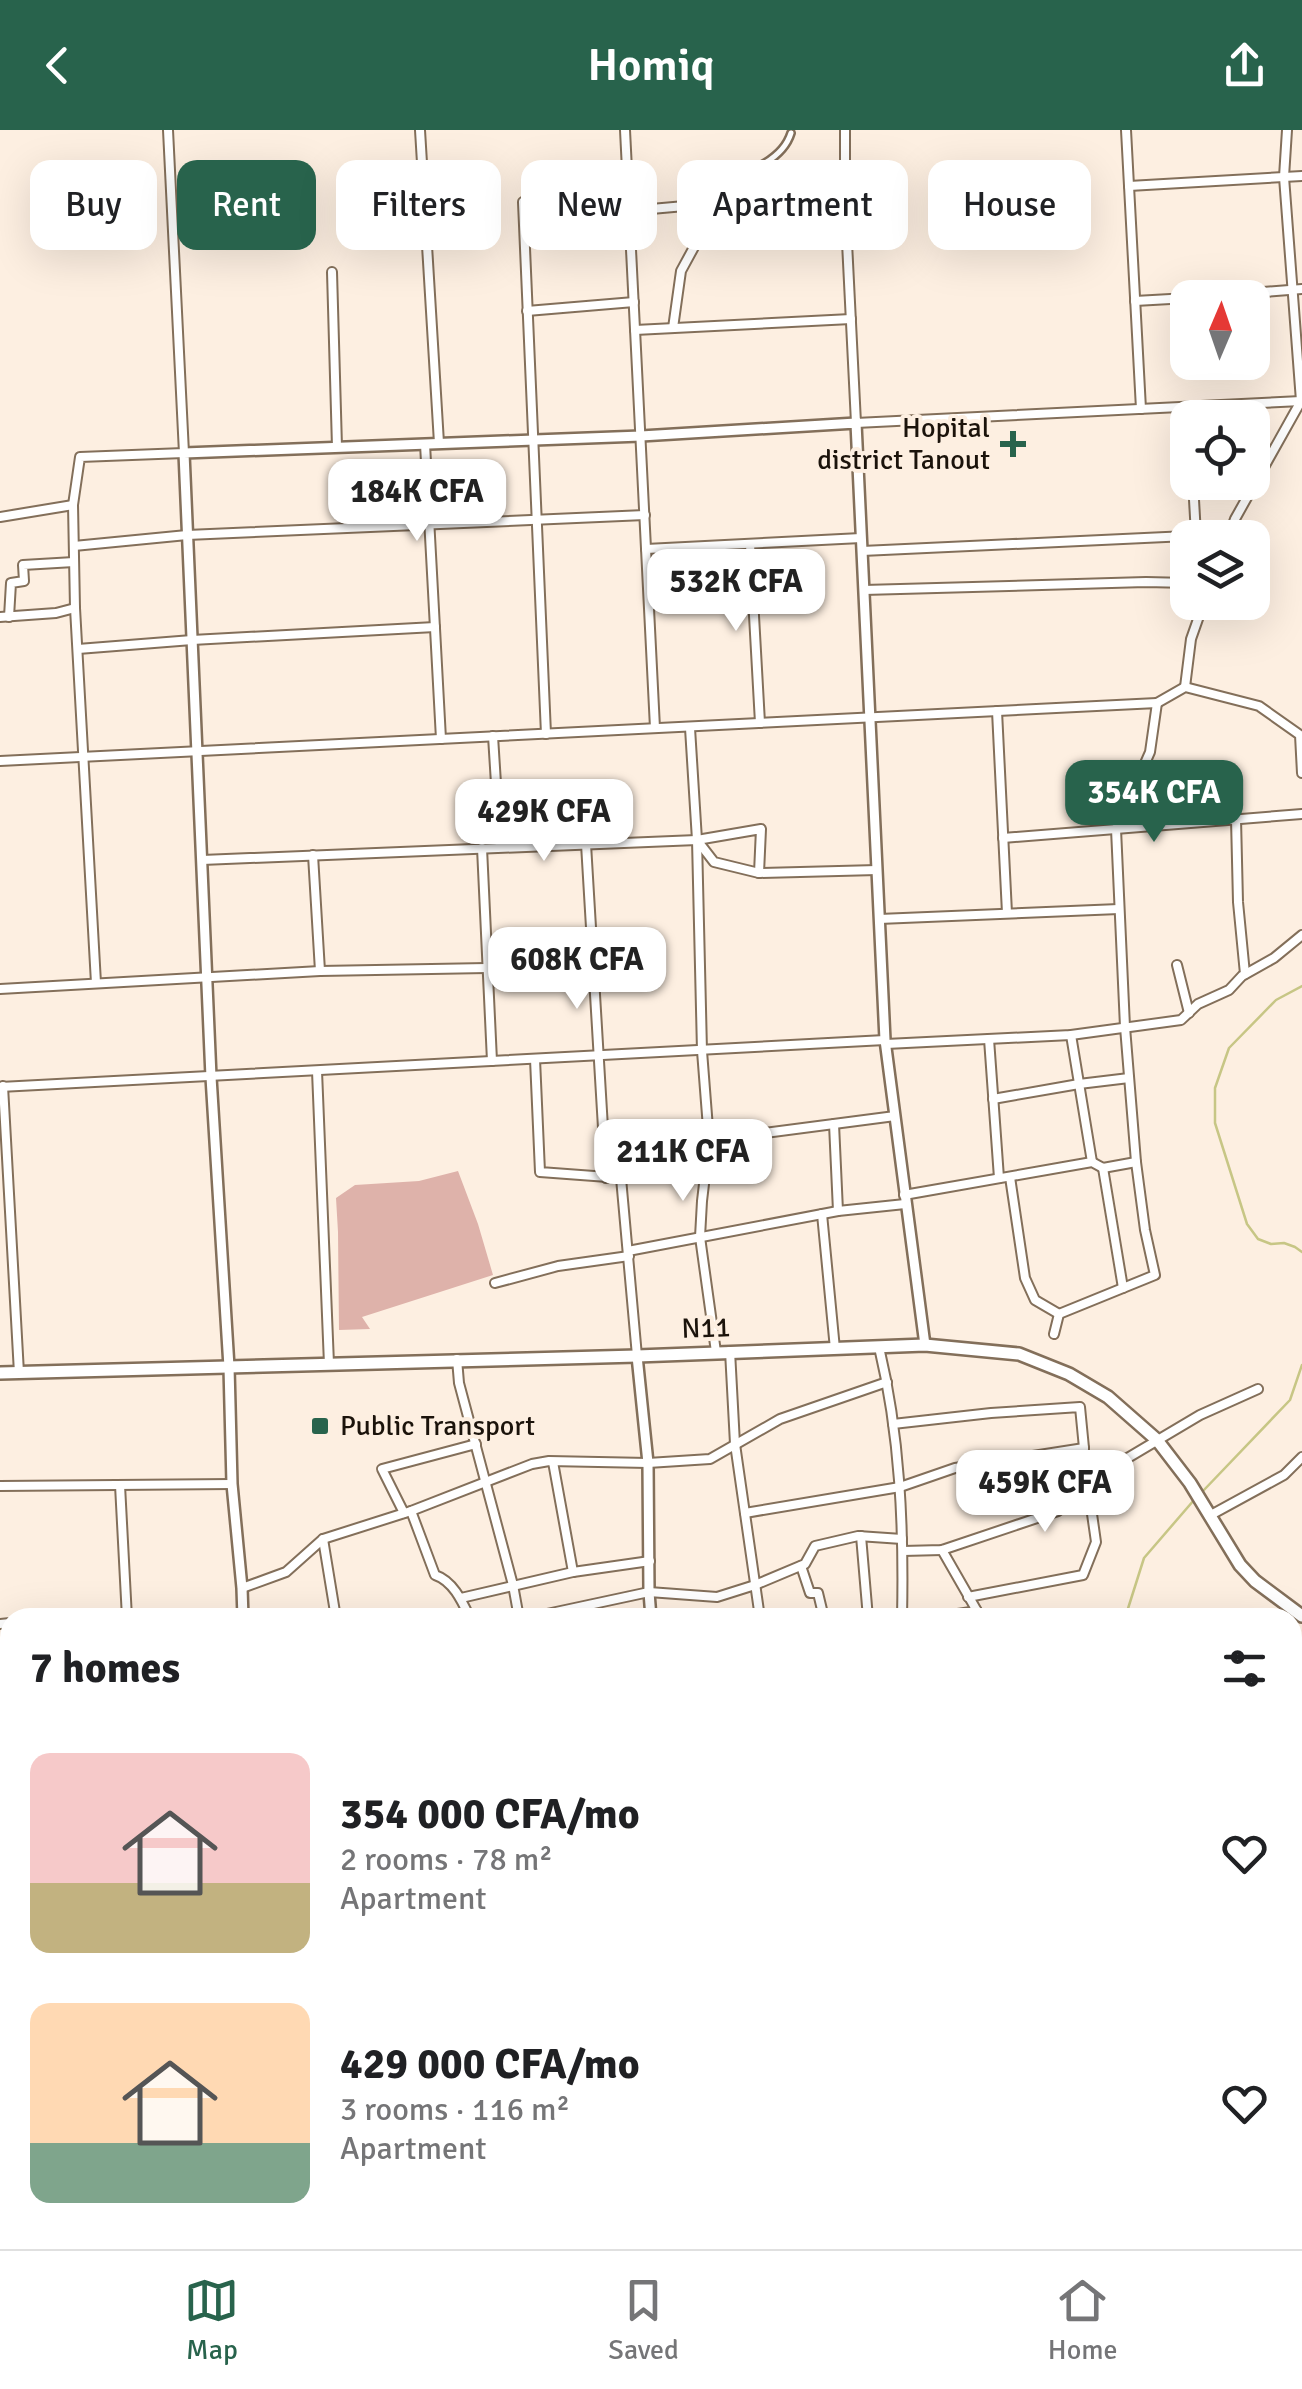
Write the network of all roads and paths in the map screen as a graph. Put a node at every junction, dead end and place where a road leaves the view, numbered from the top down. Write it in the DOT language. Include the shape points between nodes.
graph roads {
  1 [pos="168,130"];
  2 [pos="420,130"];
  3 [pos="625,130"];
  4 [pos="844,130"];
  5 [pos="1126,130"];
  6 [pos="1287,130"];
  7 [pos="791,133"];
  8 [pos="626,160"];
  9 [pos="767,160"];
  10 [pos="844,160"];
  11 [pos="1302,176"];
  12 [pos="1284,177"];
  13 [pos="1129,186"];
  14 [pos="525,250"];
  15 [pos="631,250"];
  16 [pos="693,250"];
  17 [pos="847,250"];
  18 [pos="332,272"];
  19 [pos="1297,290"];
  20 [pos="1270,292"];
  21 [pos="1170,299"];
  22 [pos="1135,301"];
  23 [pos="634,302"];
  24 [pos="527,310"];
  25 [pos="850,319"];
  26 [pos="672,328"];
  27 [pos="635,330"];
  28 [pos="1301,401"];
  29 [pos="1270,403"];
  30 [pos="1170,408"];
  31 [pos="1141,409"];
  32 [pos="856,423"];
  33 [pos="641,436"];
  34 [pos="532,440"];
  35 [pos="439,443"];
  36 [pos="425,444"];
  37 [pos="338,447"];
  38 [pos="184,453"];
  39 [pos="73,505"];
  40 [pos="645,514"];
  41 [pos="0,517"];
  42 [pos="536,518"];
  43 [pos="1235,520"];
  44 [pos="429,524"];
  45 [pos="188,535"];
  46 [pos="1170,536"];
  47 [pos="861,538"];
  48 [pos="750,544"];
  49 [pos="74,546"];
  50 [pos="646,549"];
  51 [pos="862,551"];
  52 [pos="74,562"];
  53 [pos="11,583"];
  54 [pos="1170,583"];
  55 [pos="0,584"];
  56 [pos="864,590"];
  57 [pos="75,608"];
  58 [pos="4,617"];
  59 [pos="1198,620"];
  60 [pos="435,627"];
  61 [pos="192,640"];
  62 [pos="78,649"];
  63 [pos="1184,687"];
  64 [pos="1157,703"];
  65 [pos="997,711"];
  66 [pos="870,717"];
  67 [pos="760,723"];
  68 [pos="655,728"];
  69 [pos="690,728"];
  70 [pos="546,734"];
  71 [pos="1301,735"];
  72 [pos="494,736"];
  73 [pos="440,739"];
  74 [pos="197,752"];
  75 [pos="84,757"];
  76 [pos="0,761"];
  77 [pos="1302,773"];
  78 [pos="1302,814"];
  79 [pos="1236,819"];
  80 [pos="1116,829"];
  81 [pos="1003,838"];
  82 [pos="697,840"];
  83 [pos="586,844"];
  84 [pos="500,847"];
  85 [pos="482,848"];
  86 [pos="313,855"];
  87 [pos="202,860"];
  88 [pos="877,870"];
  89 [pos="759,874"];
  90 [pos="1119,909"];
  91 [pos="1007,913"];
  92 [pos="880,918"];
  93 [pos="1302,934"];
  94 [pos="1177,966"];
  95 [pos="488,968"];
  96 [pos="320,971"];
  97 [pos="1245,974"];
  98 [pos="207,976"];
  99 [pos="96,983"];
  100 [pos="0,989"];
  101 [pos="1189,1013"];
  102 [pos="1125,1027"];
  103 [pos="1071,1035"];
  104 [pos="988,1039"];
  105 [pos="886,1042"];
  106 [pos="702,1051"];
  107 [pos="598,1056"];
  108 [pos="535,1059"];
  109 [pos="492,1061"];
  110 [pos="317,1071"];
  111 [pos="211,1076"];
  112 [pos="1129,1078"];
  113 [pos="1079,1084"];
  114 [pos="2,1086"];
  115 [pos="993,1099"];
  116 [pos="894,1116"];
  117 [pos="834,1124"];
  118 [pos="709,1142"];
  119 [pos="604,1154"];
  120 [pos="706,1160"];
  121 [pos="1092,1162"];
  122 [pos="1136,1162"];
  123 [pos="1102,1168"];
  124 [pos="1010,1176"];
  125 [pos="606,1178"];
  126 [pos="621,1178"];
  127 [pos="999,1178"];
  128 [pos="4,1197"];
  129 [pos="905,1199"];
  130 [pos="838,1211"];
  131 [pos="822,1214"];
  132 [pos="700,1237"];
  133 [pos="628,1253"];
  134 [pos="496,1282"];
  135 [pos="1123,1288"];
  136 [pos="1058,1314"];
  137 [pos="1054,1334"];
  138 [pos="925,1344"];
  139 [pos="879,1346"];
  140 [pos="834,1348"];
  141 [pos="730,1351"];
  142 [pos="716,1352"];
  143 [pos="638,1356"];
  144 [pos="457,1359"];
  145 [pos="329,1364"];
  146 [pos="229,1367"];
  147 [pos="0,1373"];
  148 [pos="19,1373"];
  149 [pos="888,1382"];
  150 [pos="1258,1388"];
  151 [pos="894,1424"];
  152 [pos="1158,1440"];
  153 [pos="476,1444"];
  154 [pos="735,1444"];
  155 [pos="1084,1448"];
  156 [pos="1302,1456"];
  157 [pos="553,1462"];
  158 [pos="648,1463"];
  159 [pos="486,1481"];
  160 [pos="232,1484"];
  161 [pos="120,1485"];
  162 [pos="0,1486"];
  163 [pos="900,1487"];
  164 [pos="1086,1488"];
  165 [pos="1205,1510"];
  166 [pos="407,1512"];
  167 [pos="745,1513"];
  168 [pos="861,1536"];
  169 [pos="323,1539"];
  170 [pos="902,1539"];
  171 [pos="942,1550"];
  172 [pos="903,1551"];
  173 [pos="650,1561"];
  174 [pos="801,1566"];
  175 [pos="573,1572"];
  176 [pos="512,1585"];
  177 [pos="755,1585"];
  178 [pos="242,1588"];
  179 [pos="649,1592"];
  180 [pos="968,1597"];
  181 [pos="462,1598"];
  182 [pos="126,1608"];
  183 [pos="243,1608"];
  184 [pos="333,1608"];
  185 [pos="466,1608"];
  186 [pos="517,1608"];
  187 [pos="575,1608"];
  188 [pos="650,1608"];
  189 [pos="758,1608"];
  190 [pos="822,1608"];
  191 [pos="867,1608"];
  192 [pos="902,1608"];
  193 [pos="974,1608"];
  194 [pos="1291,1608"];
  1 -- 38 [label="street"];
  2 -- 35 [label="street"];
  3 -- 8 [label="street"];
  4 -- 10 [label="street"];
  5 -- 13 [label="street"];
  6 -- 12 [label="street"];
  7 -- 9 [label="street"];
  11 -- 12 [label="street"];
  12 -- 13 [label="street"];
  12 -- 19 [label="street"];
  13 -- 22 [label="street"];
  14 -- 24 [label="street"];
  15 -- 23 [label="street"];
  16 -- 26 [label="street" via="681,271"];
  17 -- 25 [label="street"];
  18 -- 37 [label="street"];
  19 -- 20 [label="street"];
  19 -- 28 [label="street"];
  21 -- 22 [label="street"];
  22 -- 31 [label="street"];
  23 -- 24 [label="street"];
  23 -- 27 [label="street"];
  24 -- 34 [label="street"];
  25 -- 26 [label="street"];
  25 -- 32 [label="street"];
  26 -- 27 [label="street"];
  27 -- 33 [label="street"];
  28 -- 29 [label="street"];
  28 -- 43 [label="street"];
  30 -- 31 [label="street"];
  31 -- 32 [label="street"];
  32 -- 33 [label="street"];
  32 -- 47 [label="street"];
  33 -- 34 [label="street"];
  33 -- 40 [label="street"];
  34 -- 35 [label="street"];
  34 -- 42 [label="street"];
  35 -- 36 [label="street"];
  36 -- 37 [label="street"];
  36 -- 44 [label="street"];
  37 -- 38 [label="street"];
  38 -- 39 [label="street" via="80,457"];
  38 -- 45 [label="street"];
  39 -- 41 [label="street"];
  39 -- 49 [label="street"];
  40 -- 42 [label="street"];
  40 -- 50 [label="street"];
  42 -- 44 [label="street"];
  42 -- 70 [label="street"];
  44 -- 45 [label="street"];
  44 -- 60 [label="street"];
  45 -- 49 [label="street"];
  45 -- 61 [label="street"];
  46 -- 51 [label="street"];
  47 -- 48 [label="street"];
  47 -- 51 [label="street"];
  48 -- 50 [label="street"];
  48 -- 67 [label="street"];
  49 -- 52 [label="street"];
  50 -- 68 [label="street"];
  51 -- 56 [label="street"];
  52 -- 53 [label="street" via="24,565 24,581"];
  52 -- 57 [label="street"];
  53 -- 55 [label="street"];
  53 -- 58 [label="street"];
  54 -- 56 [label="street"];
  56 -- 66 [label="street"];
  57 -- 58 [label="street"];
  57 -- 62 [label="street"];
  59 -- 63 [label="street"];
  60 -- 61 [label="street"];
  60 -- 73 [label="street"];
  61 -- 62 [label="street"];
  61 -- 74 [label="street"];
  62 -- 75 [label="street"];
  63 -- 64 [label="street"];
  63 -- 71 [label="street" via="1259,706"];
  64 -- 65 [label="street"];
  64 -- 80 [label="street" via="1150,752"];
  65 -- 66 [label="street"];
  65 -- 81 [label="street"];
  66 -- 67 [label="street"];
  66 -- 88 [label="street"];
  67 -- 69 [label="street"];
  68 -- 69 [label="street"];
  68 -- 70 [label="street"];
  69 -- 82 [label="street"];
  70 -- 72 [label="street"];
  71 -- 77 [label="street"];
  72 -- 73 [label="street"];
  72 -- 84 [label="street"];
  73 -- 74 [label="street"];
  74 -- 75 [label="street"];
  74 -- 87 [label="street"];
  75 -- 76 [label="street"];
  75 -- 99 [label="street"];
  78 -- 79 [label="street"];
  79 -- 80 [label="street"];
  79 -- 97 [label="street"];
  80 -- 81 [label="street"];
  80 -- 90 [label="street"];
  81 -- 91 [label="street"];
  82 -- 83 [label="street"];
  82 -- 89 [label="street" via="714,862"];
  82 -- 89 [label="street" via="761,829"];
  82 -- 106 [label="street"];
  83 -- 84 [label="street"];
  83 -- 107 [label="street"];
  84 -- 85 [label="street"];
  85 -- 86 [label="street"];
  85 -- 95 [label="street"];
  86 -- 87 [label="street"];
  86 -- 96 [label="street"];
  87 -- 98 [label="street"];
  88 -- 89 [label="street"];
  88 -- 92 [label="street"];
  90 -- 91 [label="street"];
  90 -- 102 [label="street"];
  91 -- 92 [label="street"];
  92 -- 105 [label="street"];
  93 -- 97 [label="street"];
  94 -- 101 [label="street"];
  95 -- 96 [label="street"];
  95 -- 109 [label="street"];
  96 -- 98 [label="street"];
  97 -- 101 [label="street"];
  98 -- 99 [label="street"];
  98 -- 111 [label="street"];
  99 -- 100 [label="street"];
  101 -- 102 [label="street" via="1181,1020"];
  102 -- 103 [label="street"];
  102 -- 112 [label="street"];
  103 -- 104 [label="street"];
  103 -- 113 [label="street"];
  104 -- 105 [label="street"];
  104 -- 115 [label="street"];
  105 -- 106 [label="street"];
  105 -- 116 [label="street"];
  106 -- 107 [label="street"];
  106 -- 118 [label="street"];
  107 -- 108 [label="street"];
  107 -- 119 [label="street"];
  108 -- 109 [label="street"];
  108 -- 125 [label="street" via="540,1172"];
  109 -- 110 [label="street"];
  110 -- 111 [label="street"];
  110 -- 145 [label="street"];
  111 -- 114 [label="street"];
  111 -- 146 [label="street"];
  112 -- 113 [label="street"];
  112 -- 122 [label="street"];
  113 -- 115 [label="street"];
  113 -- 121 [label="street"];
  114 -- 128 [label="street"];
  115 -- 127 [label="street"];
  116 -- 117 [label="street"];
  116 -- 129 [label="street"];
  117 -- 118 [label="street"];
  117 -- 130 [label="street"];
  118 -- 119 [label="street"];
  118 -- 120 [label="street"];
  119 -- 125 [label="street"];
  120 -- 126 [label="street"];
  120 -- 132 [label="street"];
  121 -- 123 [label="street"];
  121 -- 124 [label="street"];
  122 -- 123 [label="street"];
  122 -- 135 [label="street" via="1155,1275"];
  123 -- 135 [label="street"];
  124 -- 127 [label="street"];
  124 -- 136 [label="street" via="1025,1278 1035,1300"];
  125 -- 126 [label="street"];
  126 -- 133 [label="street"];
  127 -- 129 [label="street"];
  128 -- 148 [label="street"];
  129 -- 130 [label="street"];
  129 -- 138 [label="street"];
  130 -- 131 [label="street"];
  131 -- 132 [label="street"];
  131 -- 140 [label="street"];
  132 -- 133 [label="street"];
  132 -- 142 [label="street"];
  133 -- 134 [label="street"];
  133 -- 143 [label="street"];
  135 -- 136 [label="street"];
  136 -- 137 [label="street"];
  138 -- 139 [label="main road, N11"];
  138 -- 152 [label="main road, N11" via="1019,1354 1069,1374"];
  139 -- 140 [label="main road, N11"];
  139 -- 149 [label="street"];
  140 -- 141 [label="main road, N11"];
  141 -- 142 [label="main road, N11"];
  141 -- 154 [label="street"];
  142 -- 143 [label="main road, N11"];
  143 -- 144 [label="main road, N11"];
  143 -- 158 [label="street"];
  144 -- 145 [label="main road, N11"];
  144 -- 153 [label="street"];
  145 -- 146 [label="main road, N11"];
  146 -- 148 [label="main road, N11"];
  146 -- 160 [label="street"];
  147 -- 148 [label="main road, N11"];
  149 -- 151 [label="street"];
  149 -- 154 [label="street" via="780,1420"];
  150 -- 152 [label="street"];
  151 -- 155 [label="street" via="1080,1407"];
  151 -- 163 [label="street"];
  152 -- 164 [label="street"];
  152 -- 165 [label="main road, N11"];
  153 -- 159 [label="street"];
  153 -- 166 [label="street" via="382,1470"];
  154 -- 158 [label="street" via="710,1459"];
  154 -- 167 [label="street"];
  155 -- 163 [label="street" via="954,1468"];
  155 -- 164 [label="street" via="1080,1476"];
  156 -- 165 [label="street" via="1284,1475"];
  157 -- 158 [label="street"];
  157 -- 159 [label="street"];
  157 -- 175 [label="street"];
  158 -- 173 [label="street"];
  159 -- 166 [label="street"];
  159 -- 176 [label="street"];
  160 -- 161 [label="street"];
  160 -- 178 [label="street"];
  161 -- 162 [label="street"];
  161 -- 182 [label="street"];
  163 -- 167 [label="street"];
  163 -- 170 [label="street"];
  164 -- 171 [label="street" via="1058,1511"];
  164 -- 180 [label="street" via="1096,1542 1083,1575"];
  165 -- 194 [label="main road, N11" via="1240,1565"];
  166 -- 169 [label="street"];
  166 -- 181 [label="street" via="435,1575"];
  167 -- 177 [label="street"];
  168 -- 170 [label="street"];
  168 -- 174 [label="street" via="815,1546"];
  168 -- 191 [label="street"];
  169 -- 178 [label="street" via="286,1572"];
  169 -- 184 [label="street"];
  170 -- 172 [label="street"];
  171 -- 172 [label="street"];
  171 -- 180 [label="street"];
  172 -- 192 [label="street"];
  173 -- 175 [label="street"];
  173 -- 179 [label="street"];
  174 -- 177 [label="street"];
  174 -- 190 [label="street"];
  175 -- 176 [label="street"];
  176 -- 181 [label="street"];
  176 -- 186 [label="street"];
  177 -- 179 [label="street" via="717,1597"];
  177 -- 189 [label="street"];
  178 -- 183 [label="street"];
  179 -- 187 [label="street"];
  179 -- 188 [label="street"];
  180 -- 193 [label="street"];
  181 -- 185 [label="street"];
}
